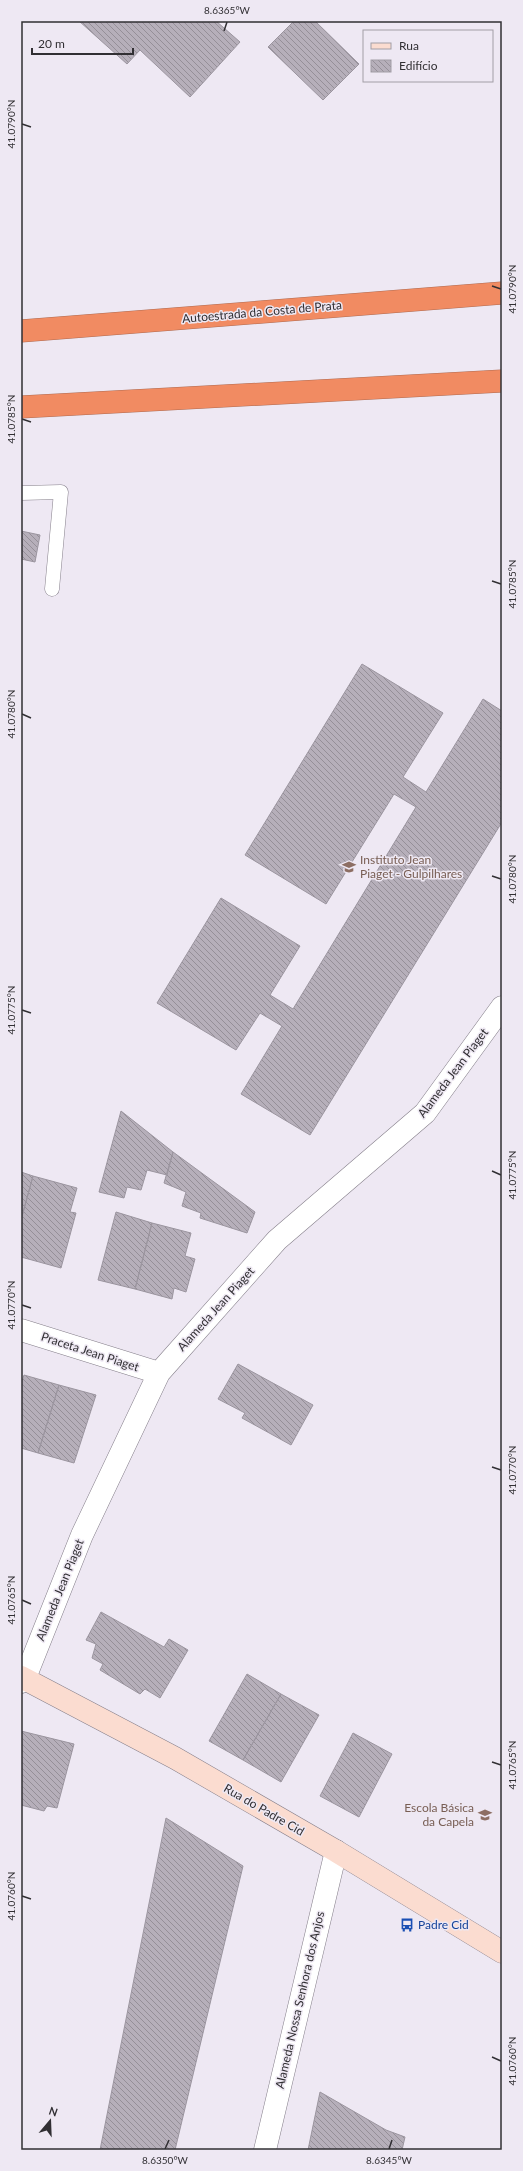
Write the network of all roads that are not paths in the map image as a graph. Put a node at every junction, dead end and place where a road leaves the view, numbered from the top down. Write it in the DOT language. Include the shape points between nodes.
graph roads {
  1 [pos="502,293"];
  2 [pos="21,331"];
  3 [pos="502,381"];
  4 [pos="21,407"];
  5 [pos="21,493"];
  6 [pos="52,589"];
  7 [pos="502,1007"];
  8 [pos="21,1330"];
  9 [pos="159,1374"];
  10 [pos="22,1679"];
  11 [pos="336,1851"];
  12 [pos="502,1952"];
  13 [pos="265,2150"];
  1 -- 2 [label="highway, Autoestrada da Costa de Prata"];
  3 -- 4 [label="highway"];
  5 -- 6 [label="lane" via="61,492"];
  7 -- 9 [label="street, Alameda Jean Piaget" via="425,1113 277,1240"];
  8 -- 9 [label="street, Praceta Jean Piaget"];
  9 -- 10 [label="street, Alameda Jean Piaget" via="82,1535"];
  10 -- 11 [label="street, Rua do Padre Cid" via="175,1758"];
  11 -- 12 [label="street, Rua do Padre Cid"];
  11 -- 13 [label="street, Alameda Nossa Senhora dos Anjos"];
}
